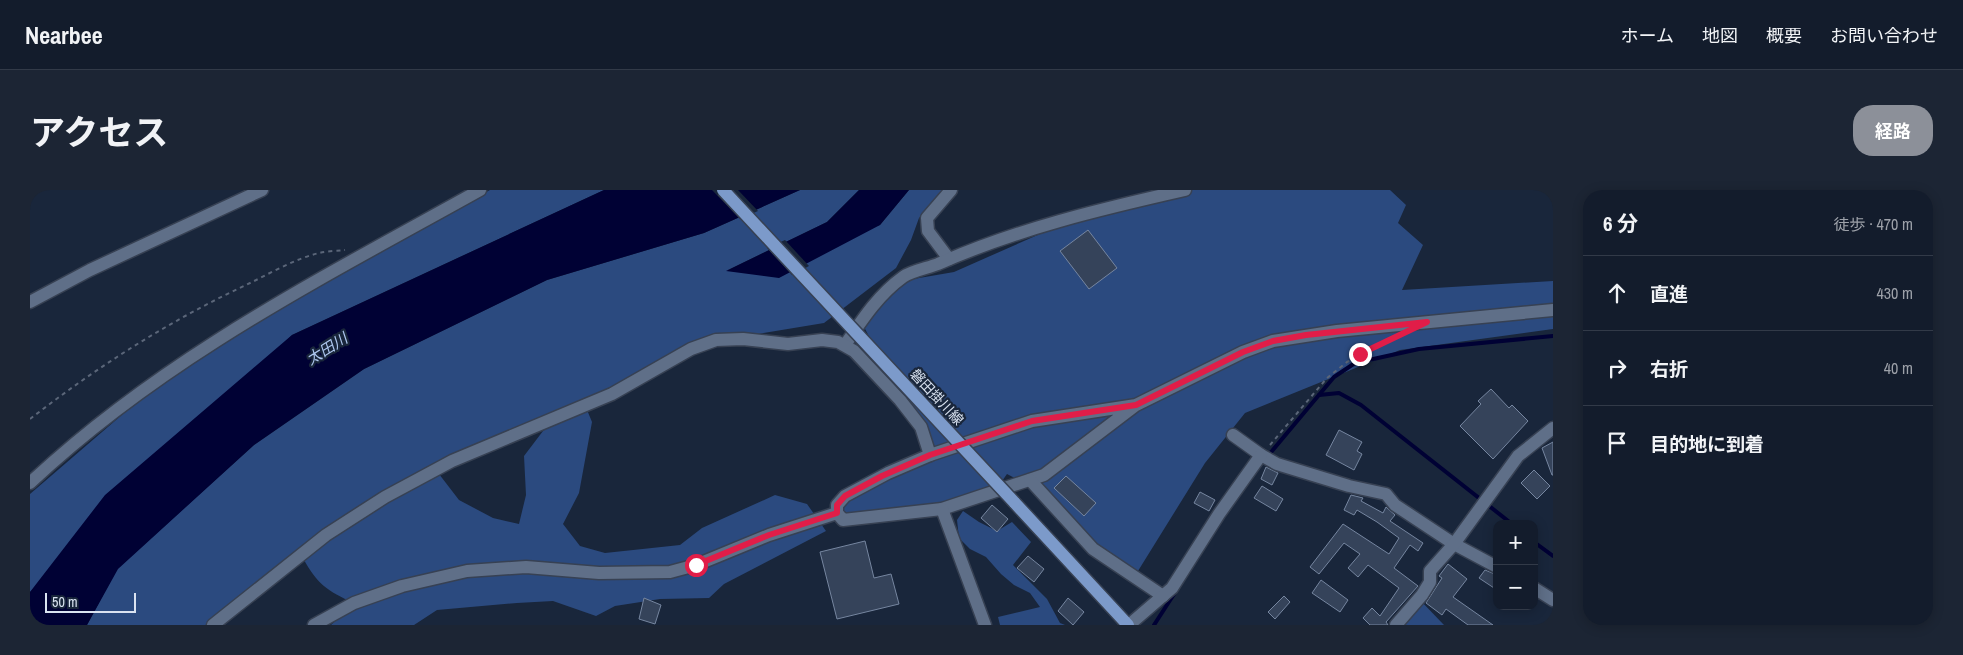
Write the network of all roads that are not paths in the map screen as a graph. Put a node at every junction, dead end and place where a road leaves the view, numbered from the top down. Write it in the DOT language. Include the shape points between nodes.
graph roads {
  1 [pos="262,190"];
  2 [pos="480,190"];
  3 [pos="723,190"];
  4 [pos="951,190"];
  5 [pos="1185,190"];
  6 [pos="949,259"];
  7 [pos="30,302"];
  8 [pos="1553,310"];
  9 [pos="845,346"];
  10 [pos="1136,405"];
  11 [pos="1553,428"];
  12 [pos="1233,435"];
  13 [pos="930,455"];
  14 [pos="1261,455"];
  15 [pos="1030,480"];
  16 [pos="30,483"];
  17 [pos="942,509"];
  18 [pos="837,513"];
  19 [pos="1454,544"];
  20 [pos="1493,565"];
  21 [pos="1538,591"];
  22 [pos="1163,596"];
  23 [pos="1553,600"];
  24 [pos="213,625"];
  25 [pos="314,625"];
  26 [pos="985,625"];
  27 [pos="1129,625"];
  28 [pos="1396,625"];
  1 -- 7 [label="street" via="90,270"];
  2 -- 16 [label="street" via="229,331 157,379"];
  3 -- 27 [label="main road, 磐田掛川線, bridge"];
  4 -- 6 [label="street" via="927,218 928,232"];
  5 -- 6 [label="street" via="1034,228"];
  6 -- 9 [label="street" via="905,275 896,282 876,300"];
  8 -- 10 [label="street" via="1273,341 1243,352"];
  9 -- 13 [label="street" via="854,351 900,400 921,428"];
  9 -- 24 [label="street" via="822,340 788,344 742,339 716,340 691,349 612,394 452,460 385,497 326,534"];
  10 -- 13 [label="street" via="1032,421"];
  10 -- 15 [label="street" via="1044,475"];
  11 -- 19 [label="street" via="1518,456"];
  12 -- 14 [label="street"];
  13 -- 18 [label="street" via="845,496 837,505"];
  14 -- 19 [label="street" via="1277,464 1386,494 1395,505"];
  14 -- 22 [label="street" via="1172,588"];
  15 -- 17 [label="street"];
  15 -- 22 [label="street" via="1093,549"];
  17 -- 18 [label="street" via="843,520"];
  17 -- 26 [label="street"];
  18 -- 25 [label="street" via="670,572 599,573 526,568 467,571 402,586 354,603"];
  19 -- 20 [label="street"];
  19 -- 28 [label="street" via="1430,571 1430,582 1422,595"];
  21 -- 23 [label="street"];
  22 -- 27 [label="street"];
}
